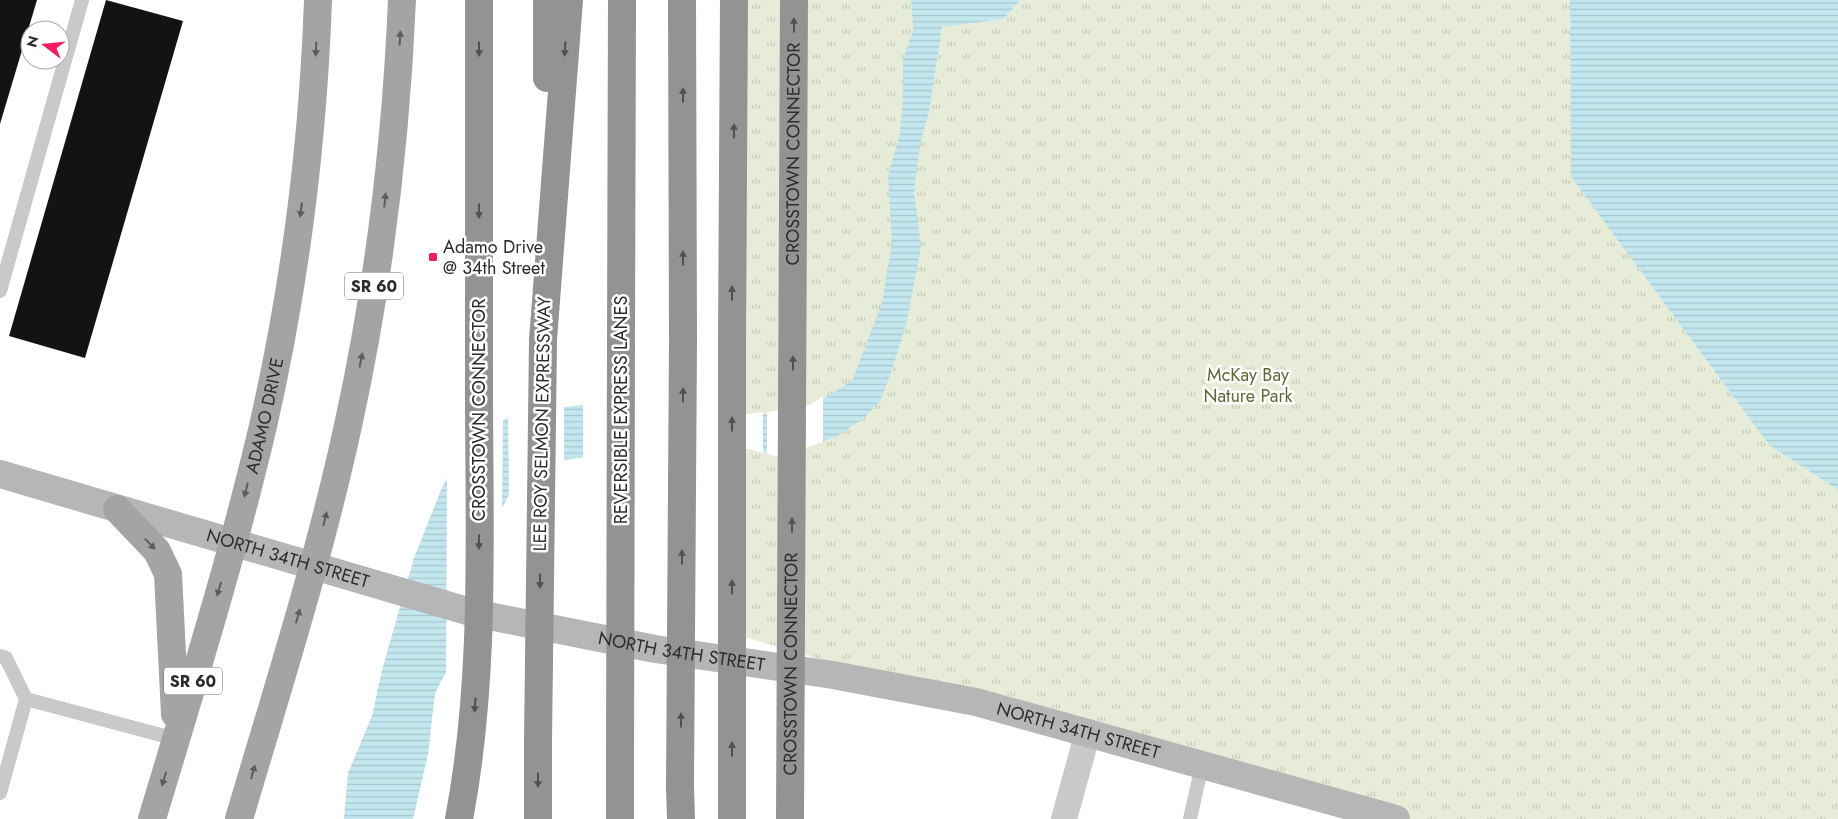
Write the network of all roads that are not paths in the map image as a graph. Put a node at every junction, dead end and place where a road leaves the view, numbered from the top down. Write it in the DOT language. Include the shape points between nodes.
graph roads {
  1 [pos="82,0"];
  2 [pos="318,0"];
  3 [pos="402,0"];
  4 [pos="479,0"];
  5 [pos="547,0"];
  6 [pos="569,0"];
  7 [pos="622,0"];
  8 [pos="682,0"];
  9 [pos="734,0"];
  10 [pos="794,0"];
  11 [pos="0,290"];
  12 [pos="543,340"];
  13 [pos="0,474"];
  14 [pos="117,509"];
  15 [pos="233,542"];
  16 [pos="312,566"];
  17 [pos="0,656"];
  18 [pos="26,699"];
  19 [pos="1088,732"];
  20 [pos="176,739"];
  21 [pos="1202,765"];
  22 [pos="0,793"];
  23 [pos="732,809"];
  24 [pos="152,819"];
  25 [pos="239,819"];
  26 [pos="459,819"];
  27 [pos="538,819"];
  28 [pos="620,819"];
  29 [pos="681,819"];
  30 [pos="790,819"];
  31 [pos="1064,819"];
  32 [pos="1190,819"];
  33 [pos="1396,819"];
  1 -- 11 [label="lane"];
  2 -- 15 [label="main road, ADAMO DRIVE / SR 60, one-way" via="308,146 297,240 263,426"];
  16 -- 3 [label="main road, SR 60, one-way" via="349,423 368,329 391,145"];
  4 -- 26 [label="highway, CROSSTOWN CONNECTOR, one-way, bridge" via="478,653 474,712"];
  5 -- 12 [label="highway, LEE ROY SELMON EXPRESSWAY"];
  6 -- 12 [label="highway, one-way"];
  7 -- 28 [label="highway, REVERSIBLE EXPRESS LANES, bridge"];
  29 -- 8 [label="highway, one-way, bridge"];
  23 -- 9 [label="highway, one-way, bridge"];
  30 -- 10 [label="highway, CROSSTOWN CONNECTOR, one-way, bridge"];
  12 -- 27 [label="highway, LEE ROY SELMON EXPRESSWAY, one-way, bridge"];
  13 -- 14 [label="street, NORTH 34TH STREET"];
  14 -- 15 [label="street, NORTH 34TH STREET"];
  14 -- 20 [label="main road, one-way" via="157,551 168,574"];
  15 -- 16 [label="street, NORTH 34TH STREET"];
  15 -- 20 [label="main road, ADAMO DRIVE / SR 60, one-way"];
  16 -- 19 [label="street, NORTH 34TH STREET" via="474,613 655,649 833,675 976,702"];
  25 -- 16 [label="main road, SR 60, one-way"];
  17 -- 18 [label="lane" via="6,658"];
  18 -- 20 [label="lane"];
  18 -- 22 [label="lane"];
  19 -- 21 [label="street, NORTH 34TH STREET"];
  19 -- 31 [label="street"];
  20 -- 24 [label="main road, ADAMO DRIVE / SR 60, one-way"];
  21 -- 32 [label="lane"];
  21 -- 33 [label="street, NORTH 34TH STREET"];
}
